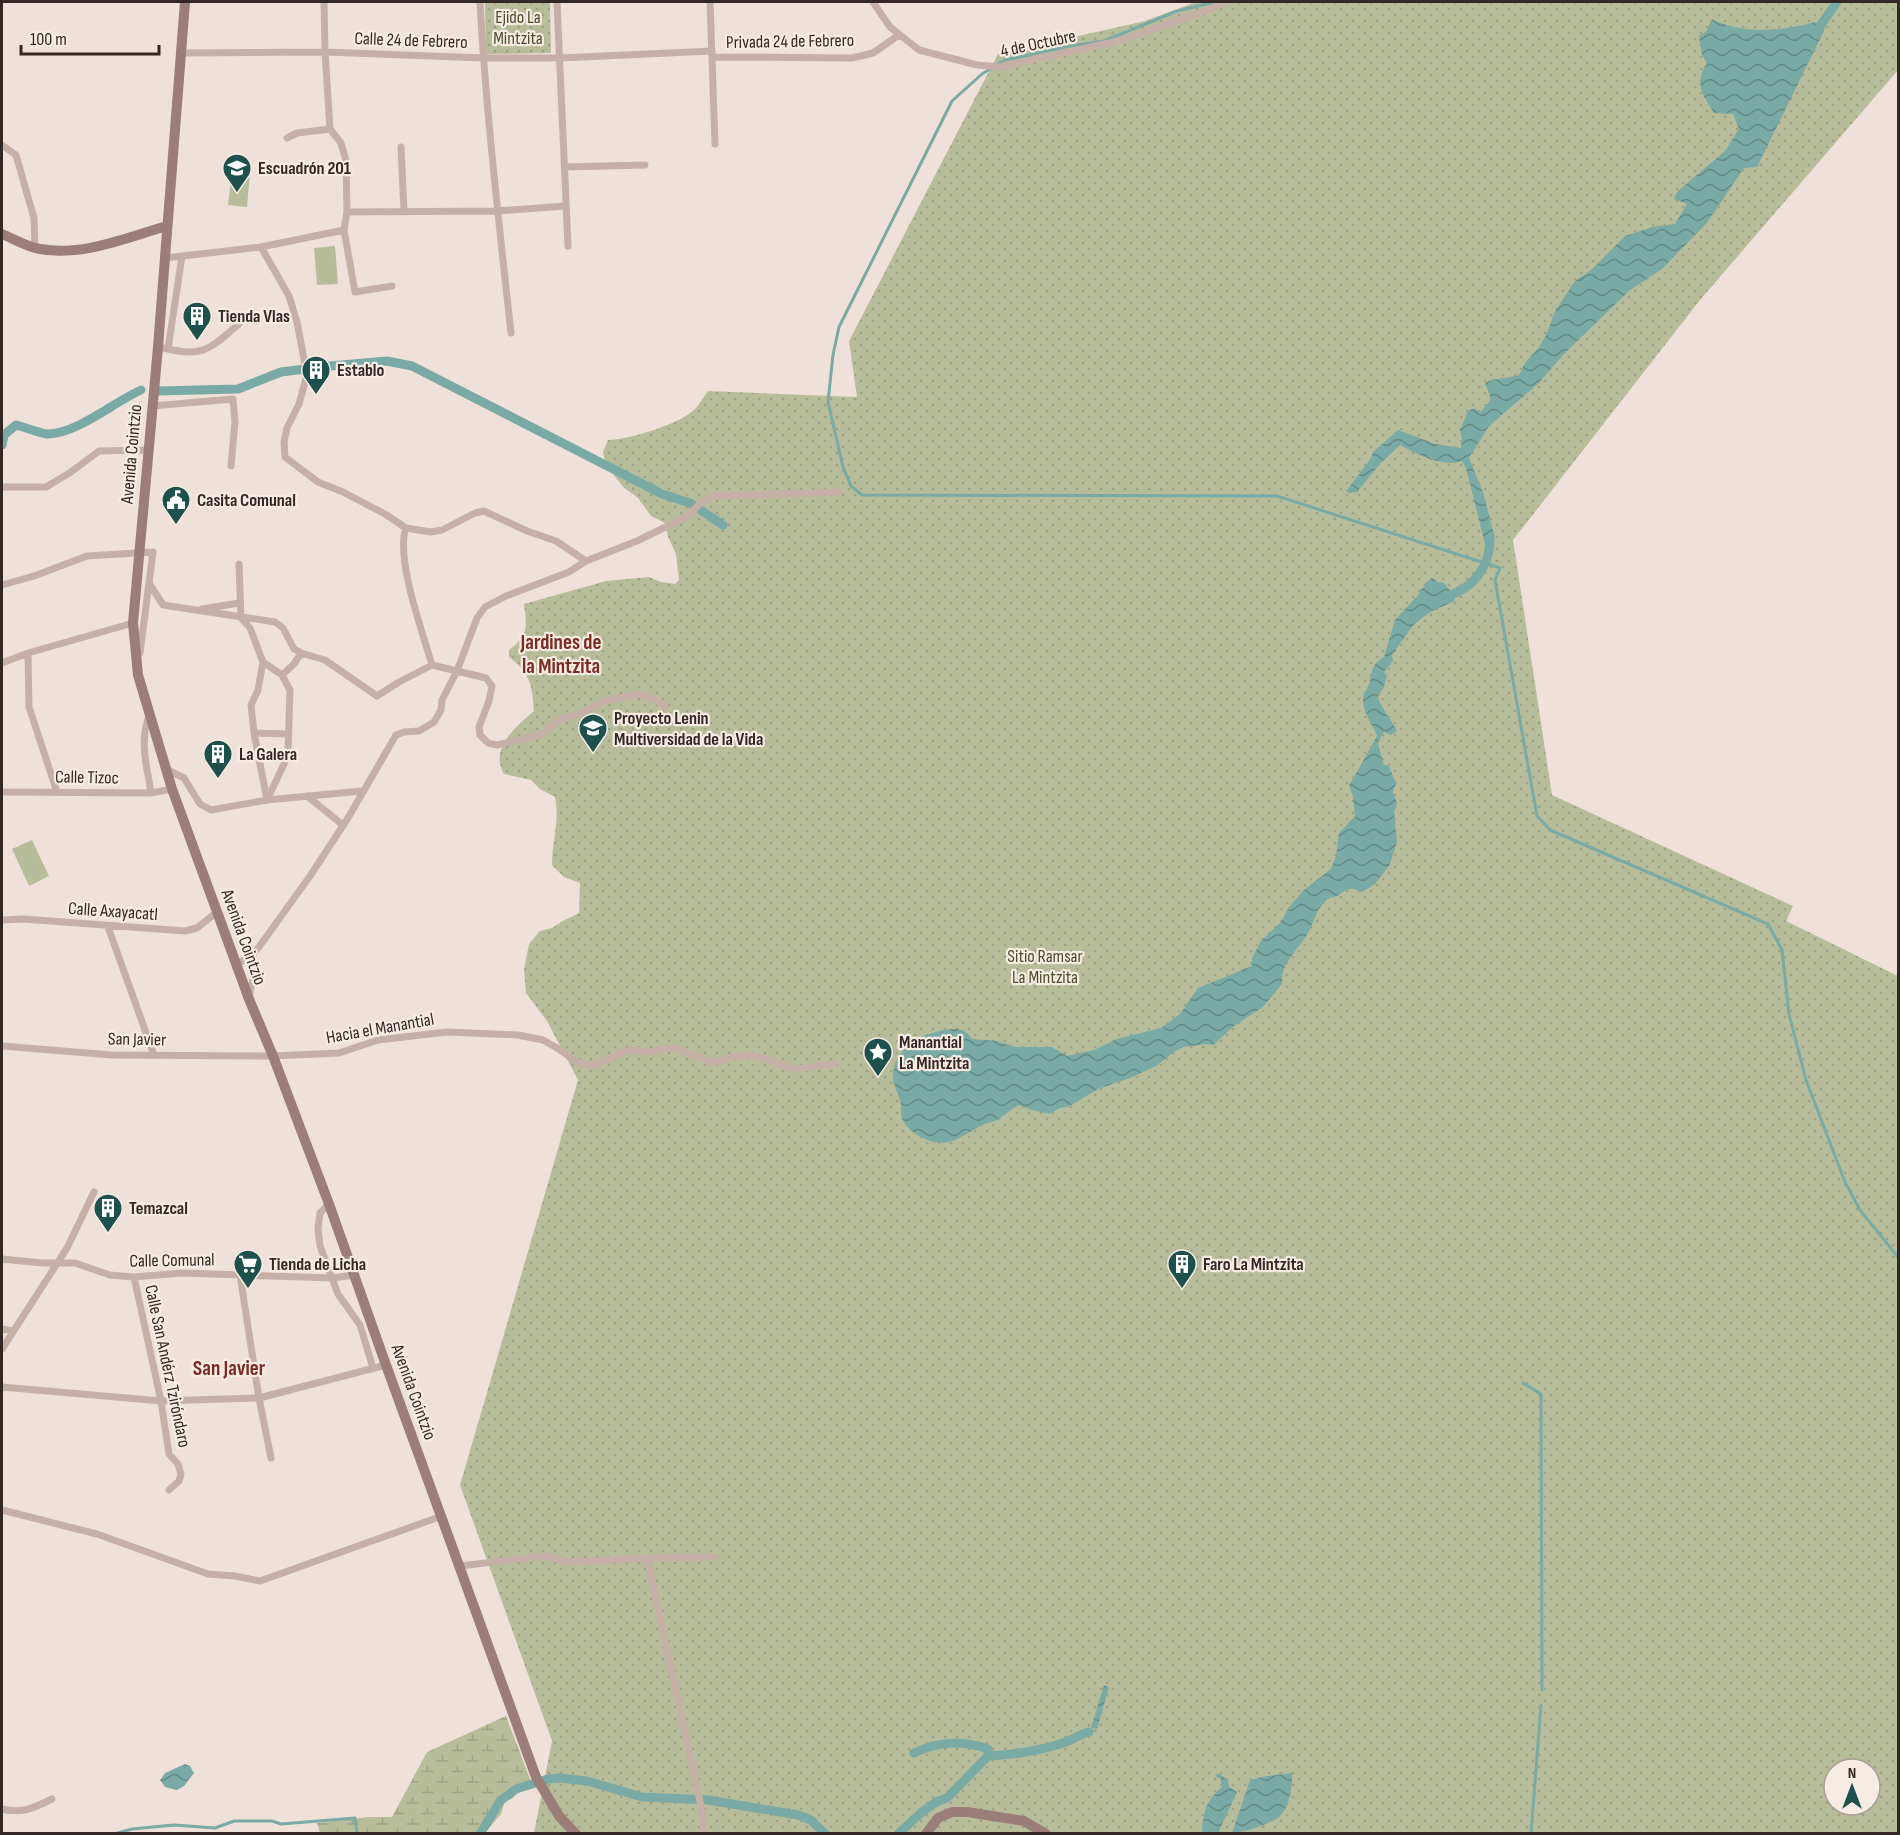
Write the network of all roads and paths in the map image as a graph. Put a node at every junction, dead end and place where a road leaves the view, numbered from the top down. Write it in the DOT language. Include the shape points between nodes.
graph roads {
  1 [pos="185,2"];
  2 [pos="324,2"];
  3 [pos="480,2"];
  4 [pos="558,2"];
  5 [pos="711,2"];
  6 [pos="873,2"];
  7 [pos="1225,2"];
  8 [pos="899,35"];
  9 [pos="180,52"];
  10 [pos="325,52"];
  11 [pos="712,54"];
  12 [pos="483,58"];
  13 [pos="560,58"];
  14 [pos="330,129"];
  15 [pos="286,138"];
  16 [pos="715,144"];
  17 [pos="2,145"];
  18 [pos="401,147"];
  19 [pos="645,165"];
  20 [pos="565,167"];
  21 [pos="566,206"];
  22 [pos="404,211"];
  23 [pos="497,211"];
  24 [pos="347,212"];
  25 [pos="167,226"];
  26 [pos="344,230"];
  27 [pos="2,234"];
  28 [pos="568,246"];
  29 [pos="261,247"];
  30 [pos="35,248"];
  31 [pos="182,256"];
  32 [pos="165,258"];
  33 [pos="392,286"];
  34 [pos="239,324"];
  35 [pos="511,333"];
  36 [pos="163,348"];
  37 [pos="152,406"];
  38 [pos="148,450"];
  39 [pos="231,466"];
  40 [pos="2,487"];
  41 [pos="839,492"];
  42 [pos="406,528"];
  43 [pos="139,553"];
  44 [pos="586,561"];
  45 [pos="239,564"];
  46 [pos="149,583"];
  47 [pos="2,585"];
  48 [pos="239,603"];
  49 [pos="197,610"];
  50 [pos="242,618"];
  51 [pos="133,623"];
  52 [pos="28,653"];
  53 [pos="301,653"];
  54 [pos="263,662"];
  55 [pos="2,663"];
  56 [pos="432,665"];
  57 [pos="457,671"];
  58 [pos="138,675"];
  59 [pos="282,675"];
  60 [pos="665,706"];
  61 [pos="149,715"];
  62 [pos="254,733"];
  63 [pos="288,734"];
  64 [pos="165,768"];
  65 [pos="172,789"];
  66 [pos="362,791"];
  67 [pos="2,792"];
  68 [pos="57,792"];
  69 [pos="151,793"];
  70 [pos="307,796"];
  71 [pos="267,800"];
  72 [pos="343,825"];
  73 [pos="217,912"];
  74 [pos="2,920"];
  75 [pos="108,927"];
  76 [pos="253,954"];
  77 [pos="236,965"];
  78 [pos="249,999"];
  79 [pos="2,1046"];
  80 [pos="154,1055"];
  81 [pos="273,1056"];
  82 [pos="834,1064"];
  83 [pos="94,1192"];
  84 [pos="329,1204"];
  85 [pos="2,1259"];
  86 [pos="57,1263"];
  87 [pos="240,1275"];
  88 [pos="355,1275"];
  89 [pos="134,1277"];
  90 [pos="332,1278"];
  91 [pos="2,1329"];
  92 [pos="13,1331"];
  93 [pos="2,1348"];
  94 [pos="386,1365"];
  95 [pos="373,1368"];
  96 [pos="2,1388"];
  97 [pos="259,1398"];
  98 [pos="161,1401"];
  99 [pos="271,1458"];
  100 [pos="169,1490"];
  101 [pos="2,1510"];
  102 [pos="442,1516"];
  103 [pos="714,1557"];
  104 [pos="647,1558"];
  105 [pos="460,1566"];
  106 [pos="52,1799"];
  107 [pos="2,1809"];
  108 [pos="576,1833"];
  109 [pos="704,1833"];
  110 [pos="926,1833"];
  111 [pos="1046,1833"];
  1 -- 9 [label="main road, Avenida Cointzio"];
  2 -- 10 [label="street"];
  3 -- 12 [label="street"];
  4 -- 13 [label="street"];
  5 -- 11 [label="street"];
  6 -- 8 [label="street, 4 de Octubre"];
  7 -- 8 [label="street, 4 de Octubre" via="1118,41 999,68 919,50"];
  8 -- 11 [label="street, Privada 24 de Febrero" via="873,53 852,58"];
  9 -- 10 [label="street, Calle 24 de Febrero"];
  9 -- 25 [label="main road, Avenida Cointzio"];
  10 -- 12 [label="street, Calle 24 de Febrero"];
  10 -- 14 [label="street"];
  11 -- 13 [label="street, Calle 24 de Febrero"];
  11 -- 16 [label="street"];
  12 -- 13 [label="street, Calle 24 de Febrero"];
  12 -- 23 [label="street"];
  13 -- 20 [label="street"];
  14 -- 15 [label="street"];
  14 -- 24 [label="street" via="341,142 346,161"];
  17 -- 30 [label="street" via="16,155 34,218"];
  18 -- 22 [label="street"];
  19 -- 20 [label="street"];
  20 -- 21 [label="street"];
  21 -- 23 [label="street"];
  21 -- 28 [label="street"];
  22 -- 23 [label="street"];
  22 -- 24 [label="street"];
  23 -- 35 [label="street"];
  24 -- 26 [label="street"];
  25 -- 30 [label="main road" via="84,249"];
  25 -- 32 [label="main road, Avenida Cointzio"];
  26 -- 29 [label="street"];
  26 -- 33 [label="street" via="356,292"];
  27 -- 30 [label="main road"];
  29 -- 31 [label="street"];
  29 -- 42 [label="street" via="289,296 306,370 300,404 287,428 285,457 318,482"];
  31 -- 32 [label="street"];
  31 -- 36 [label="street"];
  32 -- 36 [label="main road, Avenida Cointzio"];
  34 -- 36 [label="street" via="207,350 192,353"];
  36 -- 37 [label="main road, Avenida Cointzio"];
  37 -- 38 [label="main road, Avenida Cointzio"];
  37 -- 39 [label="street" via="233,399"];
  38 -- 40 [label="street" via="99,451 46,487"];
  38 -- 43 [label="main road, Avenida Cointzio"];
  41 -- 44 [label="street" via="714,496 686,517"];
  42 -- 44 [label="street" via="442,530 484,511 556,541"];
  42 -- 56 [label="street" via="402,539 407,577"];
  43 -- 46 [label="street" via="153,552"];
  43 -- 47 [label="street" via="87,556"];
  43 -- 51 [label="main road, Avenida Cointzio"];
  44 -- 57 [label="street" via="485,607"];
  45 -- 48 [label="street"];
  46 -- 49 [label="street" via="163,605"];
  46 -- 58 [label="street"];
  48 -- 49 [label="street"];
  48 -- 50 [label="street"];
  49 -- 50 [label="street"];
  50 -- 53 [label="street" via="275,622"];
  50 -- 54 [label="street"];
  51 -- 52 [label="street"];
  51 -- 58 [label="main road, Avenida Cointzio"];
  52 -- 55 [label="street"];
  52 -- 68 [label="street" via="29,707"];
  53 -- 56 [label="street" via="325,660 377,696"];
  53 -- 59 [label="street"];
  54 -- 59 [label="street"];
  54 -- 62 [label="street" via="251,705"];
  56 -- 57 [label="street"];
  57 -- 60 [label="street" via="486,678 492,686 479,727 480,735 488,743 497,745 540,735 561,719 604,701 639,694"];
  57 -- 66 [label="street" via="434,722 419,731 396,735"];
  58 -- 61 [label="main road, Avenida Cointzio"];
  59 -- 63 [label="street" via="290,690"];
  61 -- 64 [label="main road, Avenida Cointzio"];
  61 -- 69 [label="street" via="143,745"];
  62 -- 63 [label="street"];
  62 -- 71 [label="street"];
  63 -- 71 [label="street" via="288,752"];
  64 -- 65 [label="main road, Avenida Cointzio"];
  64 -- 71 [label="street" via="184,778 200,804 211,810"];
  65 -- 69 [label="street, Calle Tizoc"];
  65 -- 73 [label="main road, Avenida Cointzio"];
  66 -- 70 [label="street"];
  66 -- 72 [label="street"];
  67 -- 68 [label="street, Calle Tizoc"];
  68 -- 69 [label="street, Calle Tizoc"];
  70 -- 71 [label="street"];
  70 -- 72 [label="street"];
  72 -- 76 [label="street"];
  73 -- 75 [label="street, Calle Axayacatl" via="197,928 185,931"];
  73 -- 77 [label="main road, Avenida Cointzio"];
  74 -- 75 [label="street, Calle Axayacatl"];
  75 -- 80 [label="street"];
  76 -- 77 [label="street"];
  76 -- 78 [label="street" via="255,971"];
  77 -- 78 [label="main road, Avenida Cointzio"];
  78 -- 81 [label="main road, Avenida Cointzio"];
  79 -- 80 [label="street, San Javier"];
  80 -- 81 [label="street, San Javier"];
  81 -- 82 [label="street, Hacia el Manantial" via="339,1053 378,1040 447,1032 535,1039 587,1065 622,1052 668,1048 713,1063 735,1056 757,1056 795,1069"];
  81 -- 84 [label="main road, Avenida Cointzio"];
  83 -- 86 [label="street"];
  84 -- 88 [label="main road, Avenida Cointzio"];
  84 -- 90 [label="street" via="320,1213 318,1229"];
  85 -- 86 [label="street, Calle Comunal"];
  86 -- 89 [label="street, Calle Comunal" via="75,1263 110,1275"];
  86 -- 92 [label="street"];
  87 -- 89 [label="street, Calle Comunal" via="182,1273"];
  87 -- 90 [label="street, Calle Comunal"];
  87 -- 97 [label="street"];
  88 -- 90 [label="street, Calle Comunal"];
  88 -- 94 [label="main road, Avenida Cointzio"];
  89 -- 98 [label="street, Calle San Andérz Tziróndaro"];
  90 -- 95 [label="street" via="338,1294 360,1325"];
  91 -- 92 [label="street"];
  92 -- 93 [label="street"];
  94 -- 95 [label="street"];
  94 -- 102 [label="main road, Avenida Cointzio"];
  95 -- 97 [label="street"];
  96 -- 98 [label="street"];
  97 -- 98 [label="street"];
  97 -- 99 [label="street"];
  98 -- 100 [label="street, Calle San Andérz Tziróndaro" via="170,1454 182,1474"];
  101 -- 102 [label="street" via="97,1534 208,1574 260,1581"];
  102 -- 105 [label="main road, Avenida Cointzio"];
  103 -- 104 [label="street"];
  104 -- 105 [label="street" via="570,1562 543,1556"];
  104 -- 109 [label="street"];
  105 -- 108 [label="main road, Avenida Cointzio" via="538,1782 559,1816"];
  106 -- 107 [label="street" via="29,1811"];
  110 -- 111 [label="main road" via="938,1818 952,1812 967,1812 1024,1821"];
}
